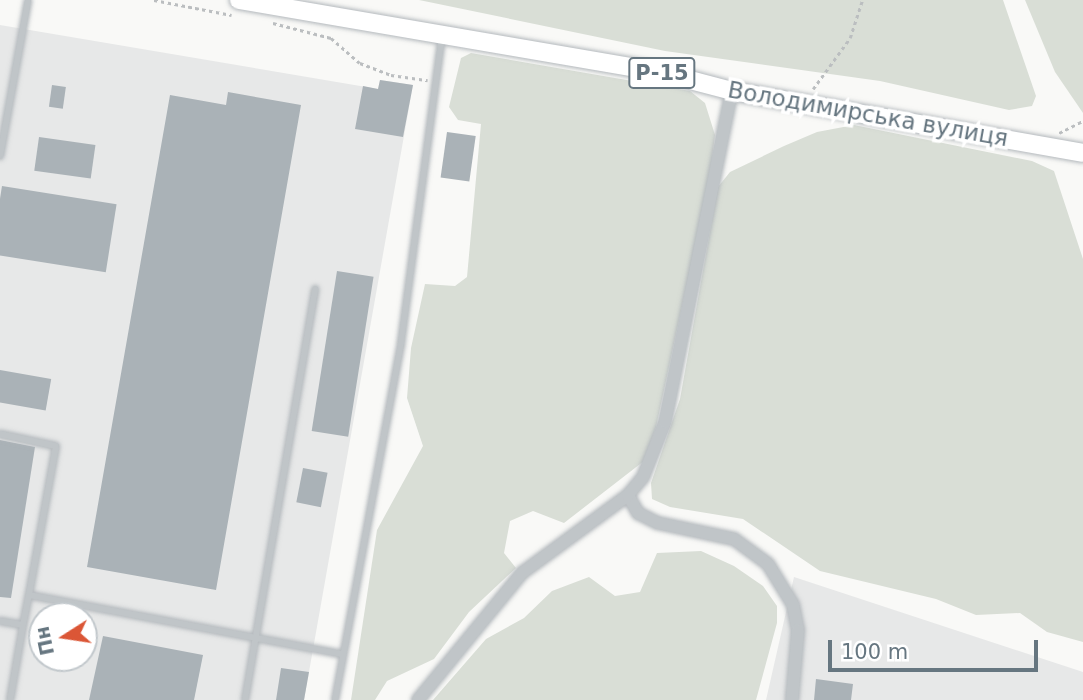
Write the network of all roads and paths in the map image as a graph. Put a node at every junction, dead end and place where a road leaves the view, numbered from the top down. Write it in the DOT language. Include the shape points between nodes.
graph roads {
  1 [pos="27,0"];
  2 [pos="154,0"];
  3 [pos="862,0"];
  4 [pos="237,8"];
  5 [pos="261,21"];
  6 [pos="442,34"];
  7 [pos="435,81"];
  8 [pos="732,90"];
  9 [pos="804,103"];
  10 [pos="1083,121"];
  11 [pos="1042,146"];
  12 [pos="1083,153"];
  13 [pos="0,156"];
  14 [pos="315,289"];
  15 [pos="0,435"];
  16 [pos="628,495"];
  17 [pos="29,595"];
  18 [pos="0,621"];
  19 [pos="23,625"];
  20 [pos="256,638"];
  21 [pos="342,654"];
  22 [pos="10,700"];
  23 [pos="244,700"];
  24 [pos="335,700"];
  25 [pos="418,700"];
  26 [pos="792,700"];
  1 -- 13 [label="lane"];
  2 -- 4 [label="path"];
  3 -- 9 [label="path" via="850,38"];
  4 -- 6 [label="main road, Володимирська вулиця / Р-15"];
  5 -- 7 [label="path" via="331,38 360,63 391,75"];
  6 -- 7 [label="lane"];
  6 -- 8 [label="main road, Володимирська вулиця / Р-15" via="656,71"];
  7 -- 21 [label="lane" via="401,343"];
  8 -- 9 [label="main road, Володимирська вулиця / Р-15"];
  8 -- 16 [label="street" via="665,422 643,477"];
  9 -- 11 [label="main road, Володимирська вулиця / Р-15"];
  10 -- 11 [label="path"];
  11 -- 12 [label="main road, Володимирська вулиця / Р-15"];
  14 -- 20 [label="lane"];
  15 -- 17 [label="lane" via="56,446"];
  16 -- 25 [label="street" via="522,573"];
  16 -- 26 [label="street" via="638,513 659,523 734,539 768,564 793,605 798,630"];
  17 -- 19 [label="lane"];
  17 -- 20 [label="lane"];
  18 -- 19 [label="lane"];
  19 -- 22 [label="lane"];
  20 -- 21 [label="lane"];
  20 -- 23 [label="lane"];
  21 -- 24 [label="lane"];
}
